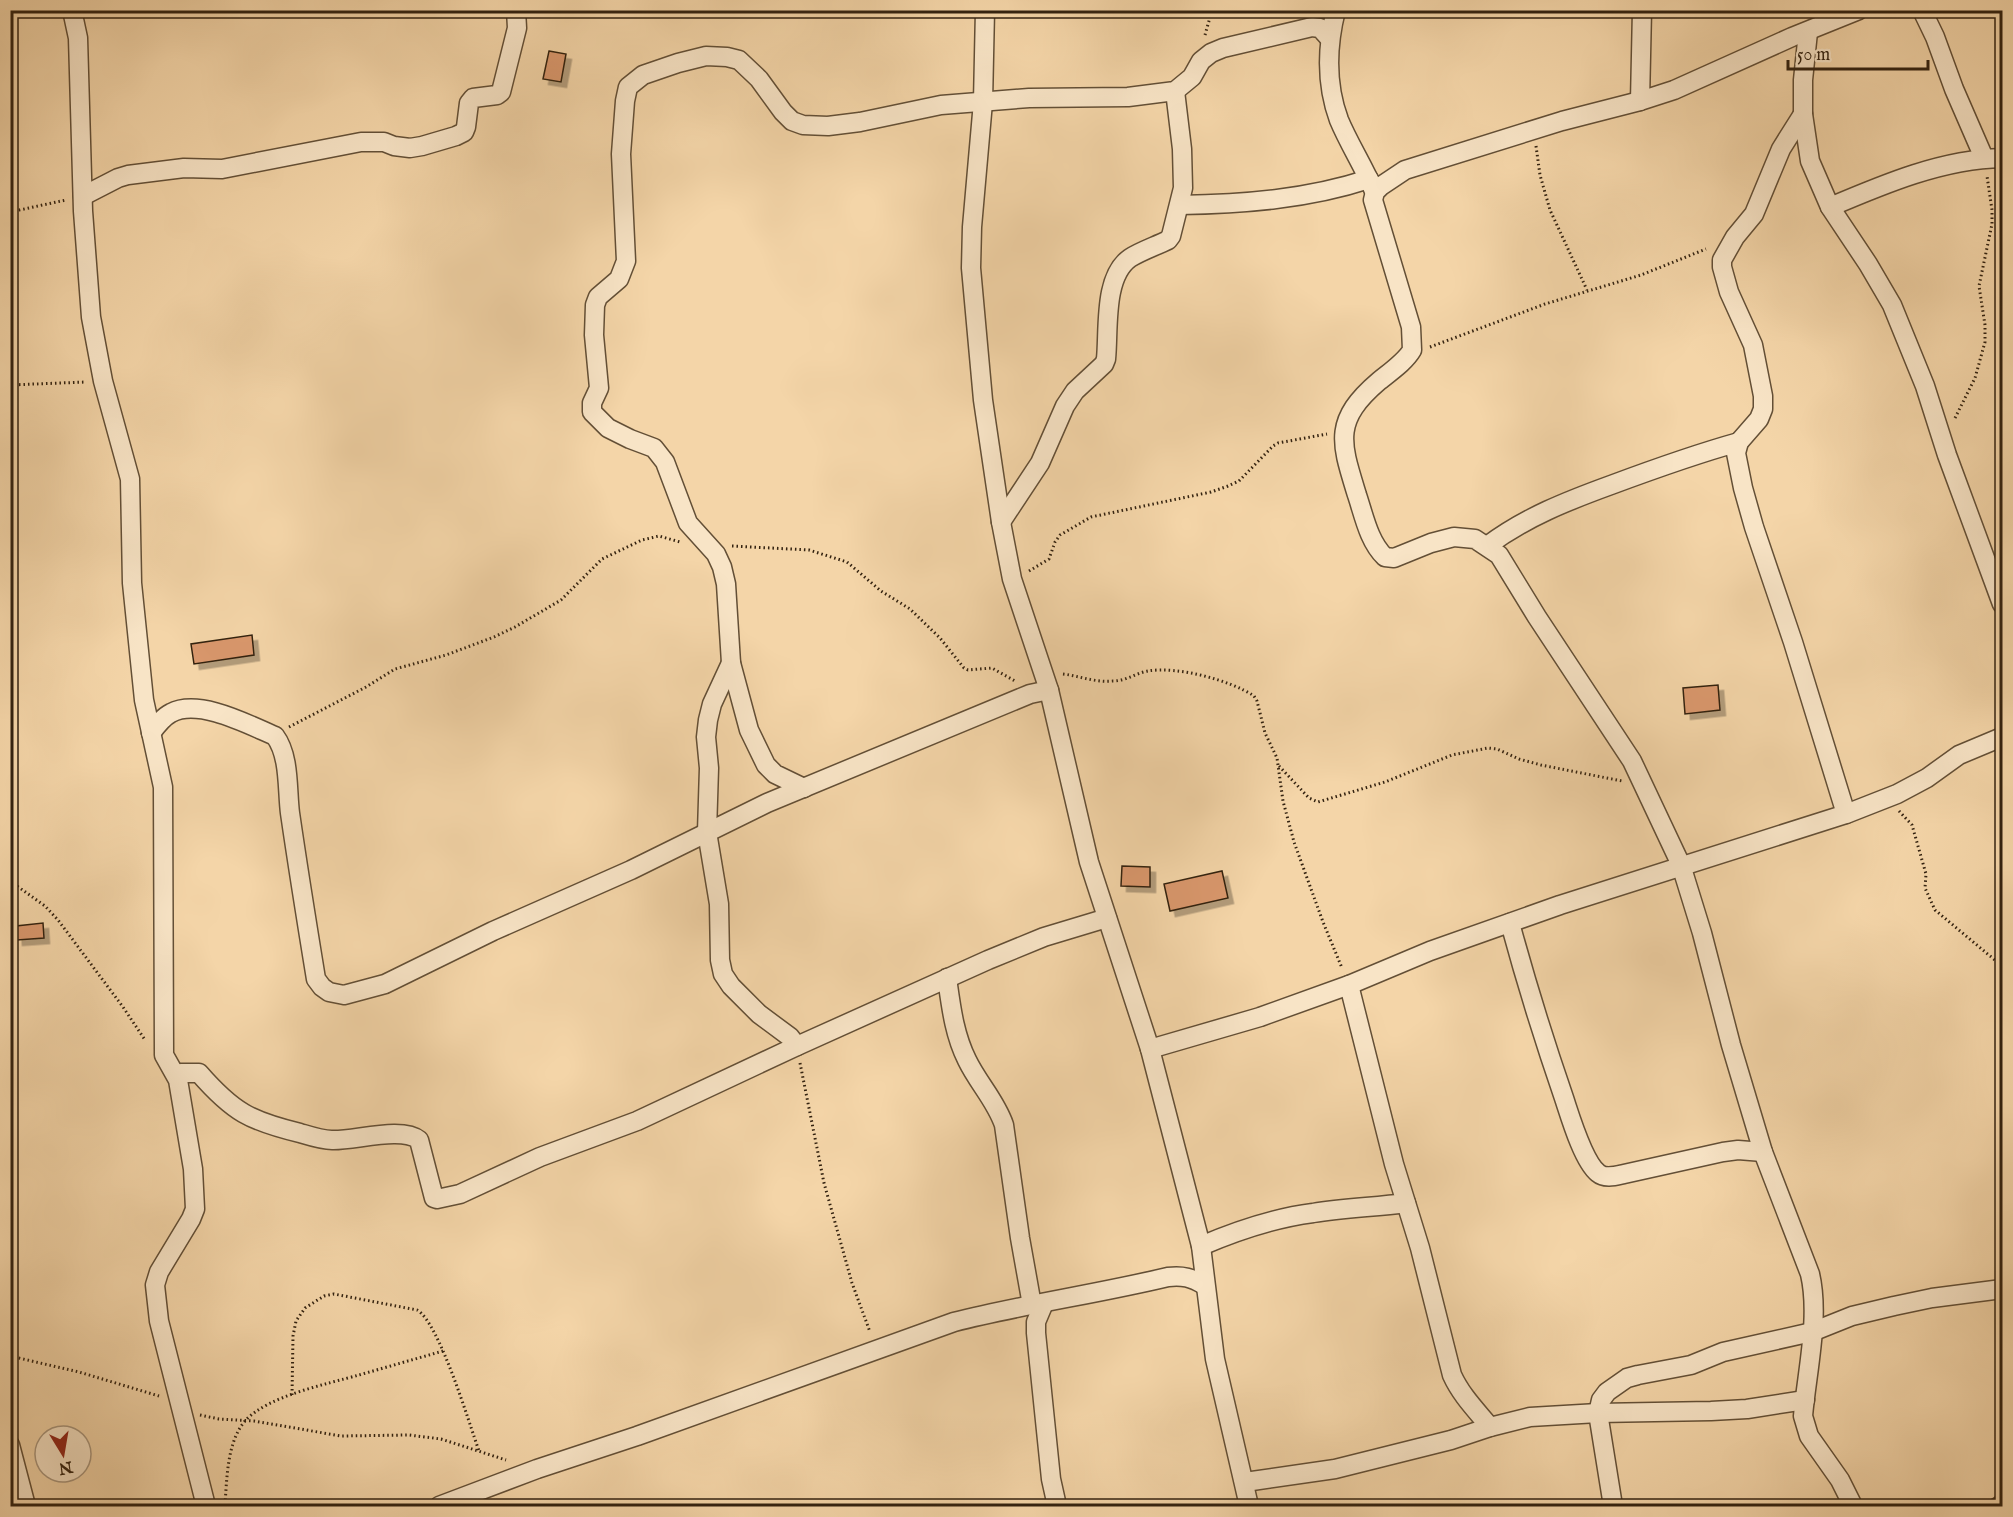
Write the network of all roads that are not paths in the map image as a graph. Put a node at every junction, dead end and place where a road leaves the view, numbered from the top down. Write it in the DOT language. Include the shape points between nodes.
graph roads {
  1 [pos="72,10"];
  2 [pos="516,10"];
  3 [pos="985,10"];
  4 [pos="1336,10"];
  5 [pos="1642,10"];
  6 [pos="1859,10"];
  7 [pos="1922,10"];
  8 [pos="1808,32"];
  9 [pos="1330,39"];
  10 [pos="1175,91"];
  11 [pos="1640,101"];
  12 [pos="983,102"];
  13 [pos="1803,114"];
  14 [pos="1984,158"];
  15 [pos="2002,158"];
  16 [pos="1372,186"];
  17 [pos="83,196"];
  18 [pos="1180,205"];
  19 [pos="1830,207"];
  20 [pos="1739,442"];
  21 [pos="1000,522"];
  22 [pos="1487,546"];
  23 [pos="2002,604"];
  24 [pos="731,663"];
  25 [pos="1049,690"];
  26 [pos="151,733"];
  27 [pos="2002,737"];
  28 [pos="804,788"];
  29 [pos="1845,814"];
  30 [pos="707,832"];
  31 [pos="1681,865"];
  32 [pos="1107,918"];
  33 [pos="1510,923"];
  34 [pos="946,978"];
  35 [pos="1349,985"];
  36 [pos="796,1046"];
  37 [pos="1150,1049"];
  38 [pos="177,1076"];
  39 [pos="1762,1152"];
  40 [pos="1406,1203"];
  41 [pos="1201,1246"];
  42 [pos="1204,1285"];
  43 [pos="2002,1289"];
  44 [pos="1038,1304"];
  45 [pos="1812,1332"];
  46 [pos="1805,1400"];
  47 [pos="1598,1413"];
  48 [pos="1490,1427"];
  49 [pos="10,1445"];
  50 [pos="1245,1482"];
  51 [pos="26,1506"];
  52 [pos="206,1506"];
  53 [pos="439,1506"];
  54 [pos="1057,1506"];
  55 [pos="1249,1506"];
  56 [pos="1613,1506"];
  57 [pos="1853,1506"];
  1 -- 17 [label="street" via="78,38"];
  2 -- 17 [label="street" via="517,28 501,92 474,98 469,103 464,132 456,136 416,147 361,142 222,169 184,168 128,175"];
  3 -- 12 [label="street"];
  4 -- 9 [label="street"];
  5 -- 11 [label="street"];
  6 -- 8 [label="street"];
  7 -- 14 [label="street"];
  8 -- 11 [label="street"];
  8 -- 13 [label="street"];
  9 -- 10 [label="street" via="1320,28 1312,27 1223,48 1201,61 1192,77"];
  9 -- 16 [label="street" via="1334,103"];
  10 -- 12 [label="street" via="1128,97"];
  10 -- 18 [label="street" via="1183,166"];
  11 -- 16 [label="street" via="1406,170"];
  12 -- 21 [label="street" via="971,268 983,400"];
  12 -- 24 [label="street" via="941,105 848,124 803,125 783,112 739,60 706,56 643,75 628,87 621,154 626,261 619,279 594,305 599,388 592,412 608,428 660,454 688,523 716,554 726,584"];
  13 -- 19 [label="street" via="1810,161"];
  13 -- 20 [label="street" via="1781,149 1754,214 1722,260 1729,292 1753,345 1760,375 1763,409"];
  14 -- 15 [label="street"];
  14 -- 19 [label="street" via="1940,167"];
  16 -- 18 [label="street" via="1259,202"];
  16 -- 22 [label="street" via="1413,339 1410,353 1375,384 1347,420 1343,444 1348,467 1365,520 1385,557 1394,558 1454,537 1475,539"];
  17 -- 26 [label="street" via="91,317 103,381 130,479 132,583"];
  18 -- 21 [label="street" via="1170,238 1131,258 1120,269 1112,287 1104,364 1065,406 1040,463"];
  19 -- 23 [label="street" via="1892,305 1925,386"];
  20 -- 22 [label="street" via="1672,462 1553,507 1511,528"];
  20 -- 29 [label="street" via="1737,460 1751,517 1794,642"];
  21 -- 25 [label="street" via="1012,579"];
  22 -- 31 [label="street" via="1507,566 1616,735 1644,784"];
  24 -- 28 [label="street" via="749,730 766,765 775,774"];
  24 -- 30 [label="street" via="708,720"];
  25 -- 28 [label="street" via="1030,694"];
  25 -- 32 [label="street" via="1089,862"];
  26 -- 30 [label="street" via="170,713 193,709 223,714 275,736 282,748 316,979 329,992 344,995 385,984"];
  26 -- 38 [label="street" via="163,787 165,1059"];
  27 -- 29 [label="street" via="1959,755 1927,778 1881,801"];
  28 -- 30 [label="street"];
  29 -- 31 [label="street"];
  30 -- 36 [label="street" via="719,904 723,974 745,1001"];
  31 -- 33 [label="street"];
  31 -- 39 [label="street"];
  32 -- 34 [label="street" via="1044,937"];
  32 -- 37 [label="street"];
  33 -- 35 [label="street"];
  33 -- 39 [label="street" via="1571,1120 1588,1160 1600,1175 1608,1177 1738,1150"];
  34 -- 36 [label="street"];
  34 -- 44 [label="street" via="959,1043 1004,1125 1020,1238"];
  35 -- 37 [label="street" via="1260,1017"];
  35 -- 40 [label="street"];
  36 -- 38 [label="street" via="637,1121 540,1157 460,1194 437,1199 415,1137 398,1134 331,1141 275,1127 252,1120 236,1109 199,1073"];
  37 -- 41 [label="street"];
  38 -- 52 [label="street" via="193,1169 195,1209 159,1272 155,1296"];
  39 -- 45 [label="street" via="1810,1274 1814,1290"];
  40 -- 41 [label="street" via="1312,1213 1253,1226"];
  40 -- 48 [label="street" via="1452,1375 1457,1387"];
  41 -- 42 [label="street"];
  42 -- 44 [label="street" via="1179,1275"];
  42 -- 50 [label="street" via="1215,1359"];
  43 -- 45 [label="street" via="1894,1306 1851,1316"];
  44 -- 53 [label="street" via="954,1322"];
  44 -- 54 [label="street" via="1036,1334"];
  45 -- 46 [label="street"];
  45 -- 47 [label="street" via="1626,1378 1607,1392"];
  46 -- 47 [label="street" via="1720,1411"];
  46 -- 57 [label="street" via="1805,1428"];
  47 -- 48 [label="street" via="1530,1417"];
  47 -- 56 [label="street"];
  48 -- 50 [label="street" via="1335,1469"];
  49 -- 51 [label="street"];
  50 -- 55 [label="street"];
}
